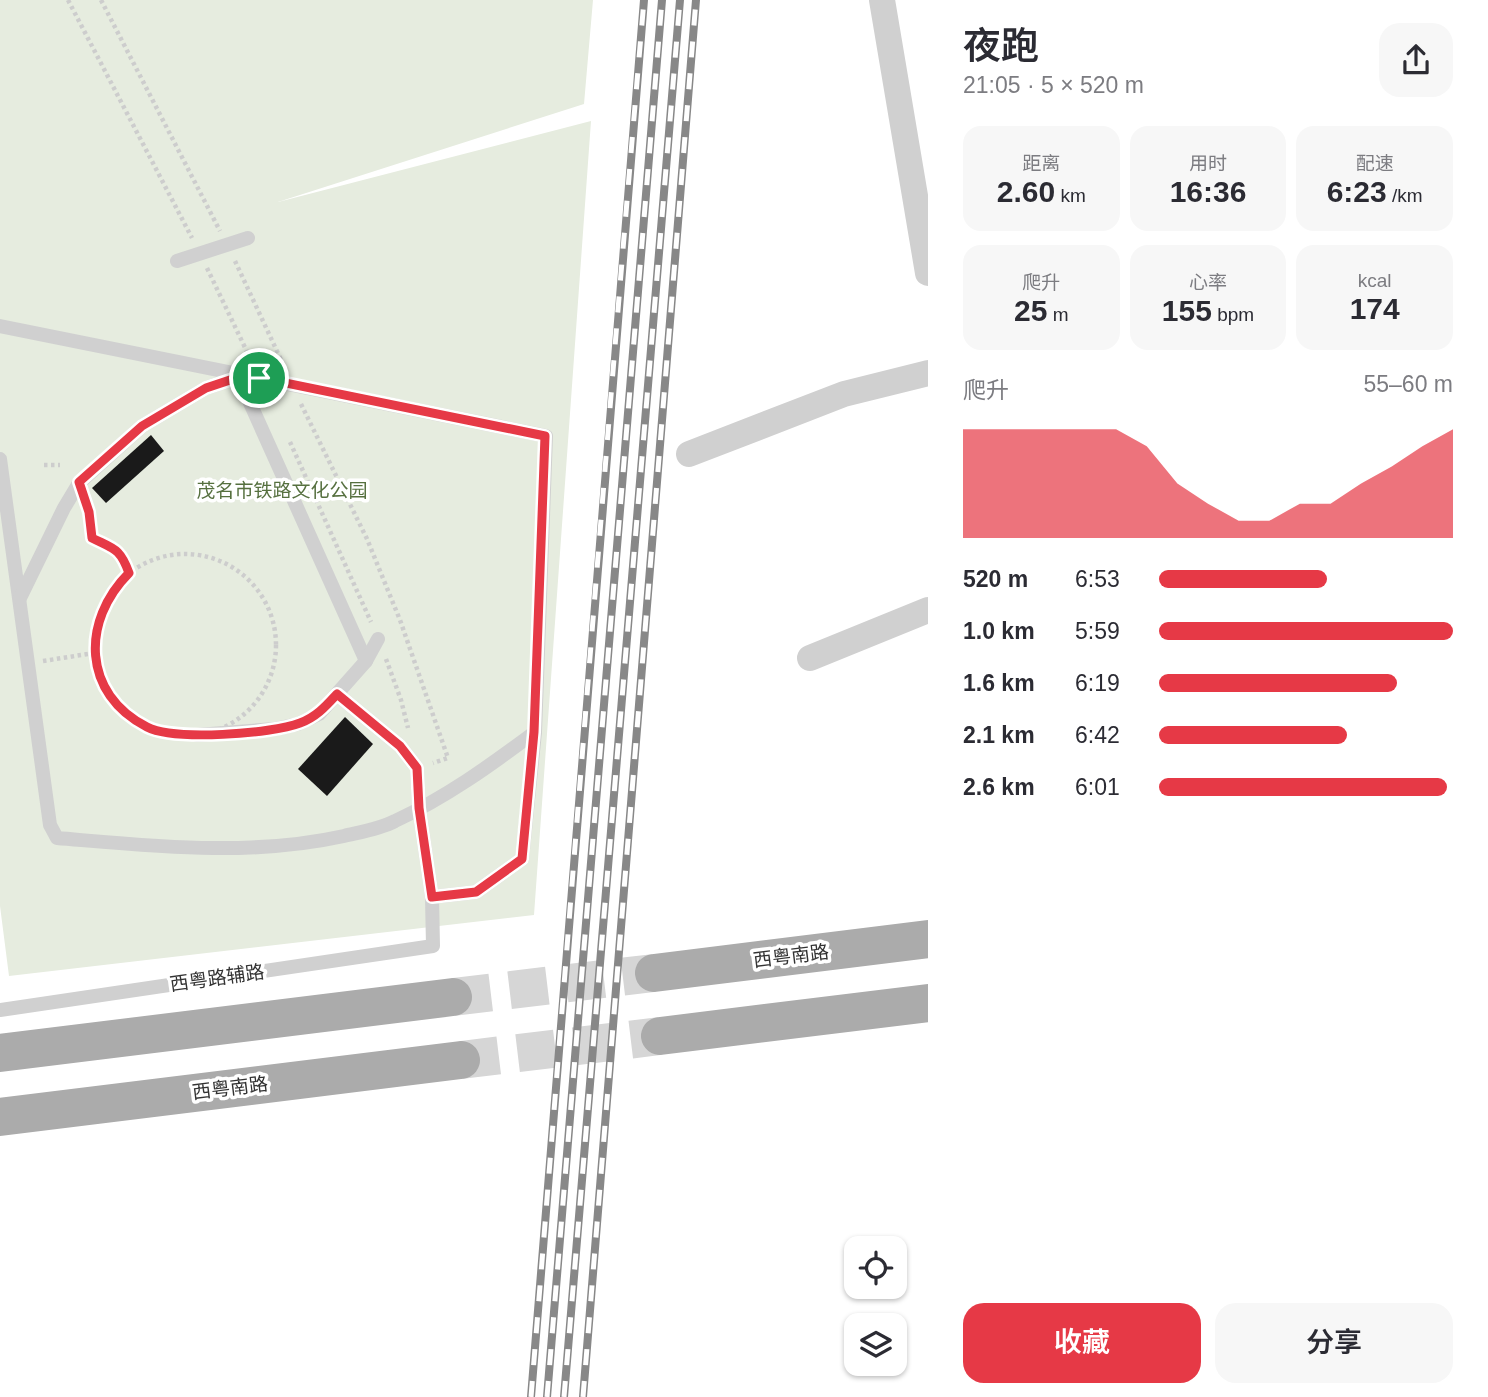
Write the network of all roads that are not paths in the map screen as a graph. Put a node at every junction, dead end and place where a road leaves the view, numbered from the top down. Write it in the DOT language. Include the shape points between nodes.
graph roads {
  1 [pos="882,0"];
  2 [pos="248,238"];
  3 [pos="177,261"];
  4 [pos="928,273"];
  5 [pos="0,326"];
  6 [pos="928,373"];
  7 [pos="238,375"];
  8 [pos="689,454"];
  9 [pos="0,459"];
  10 [pos="19,600"];
  11 [pos="928,610"];
  12 [pos="378,639"];
  13 [pos="810,658"];
  14 [pos="366,662"];
  15 [pos="337,694"];
  16 [pos="534,732"];
  17 [pos="197,735"];
  18 [pos="419,808"];
  19 [pos="432,897"];
  20 [pos="928,939"];
  21 [pos="654,973"];
  22 [pos="453,997"];
  23 [pos="928,1003"];
  24 [pos="0,1010"];
  25 [pos="660,1035"];
  26 [pos="0,1053"];
  27 [pos="461,1060"];
  28 [pos="0,1117"];
  1 -- 4 [label="street"];
  2 -- 3 [label="lane"];
  5 -- 7 [label="lane"];
  6 -- 8 [label="street" via="844,394"];
  7 -- 10 [label="lane" via="195,393 142,426 79,482"];
  7 -- 14 [label="lane"];
  7 -- 16 [label="lane" via="545,436"];
  9 -- 10 [label="lane"];
  10 -- 18 [label="lane" via="50,825 57,838 191,848 275,848 362,832"];
  11 -- 13 [label="street"];
  12 -- 14 [label="lane"];
  14 -- 15 [label="lane"];
  15 -- 17 [label="lane" via="319,714 298,724"];
  15 -- 18 [label="lane" via="400,746 417,768"];
  16 -- 18 [label="lane" via="465,782"];
  16 -- 19 [label="lane" via="522,859 476,892"];
  18 -- 19 [label="lane"];
  19 -- 24 [label="lane, 西粤路辅路" via="433,946"];
  20 -- 21 [label="main road, 西粤南路"];
  22 -- 26 [label="main road"];
  23 -- 25 [label="main road"];
  27 -- 28 [label="main road, 西粤南路"];
}
